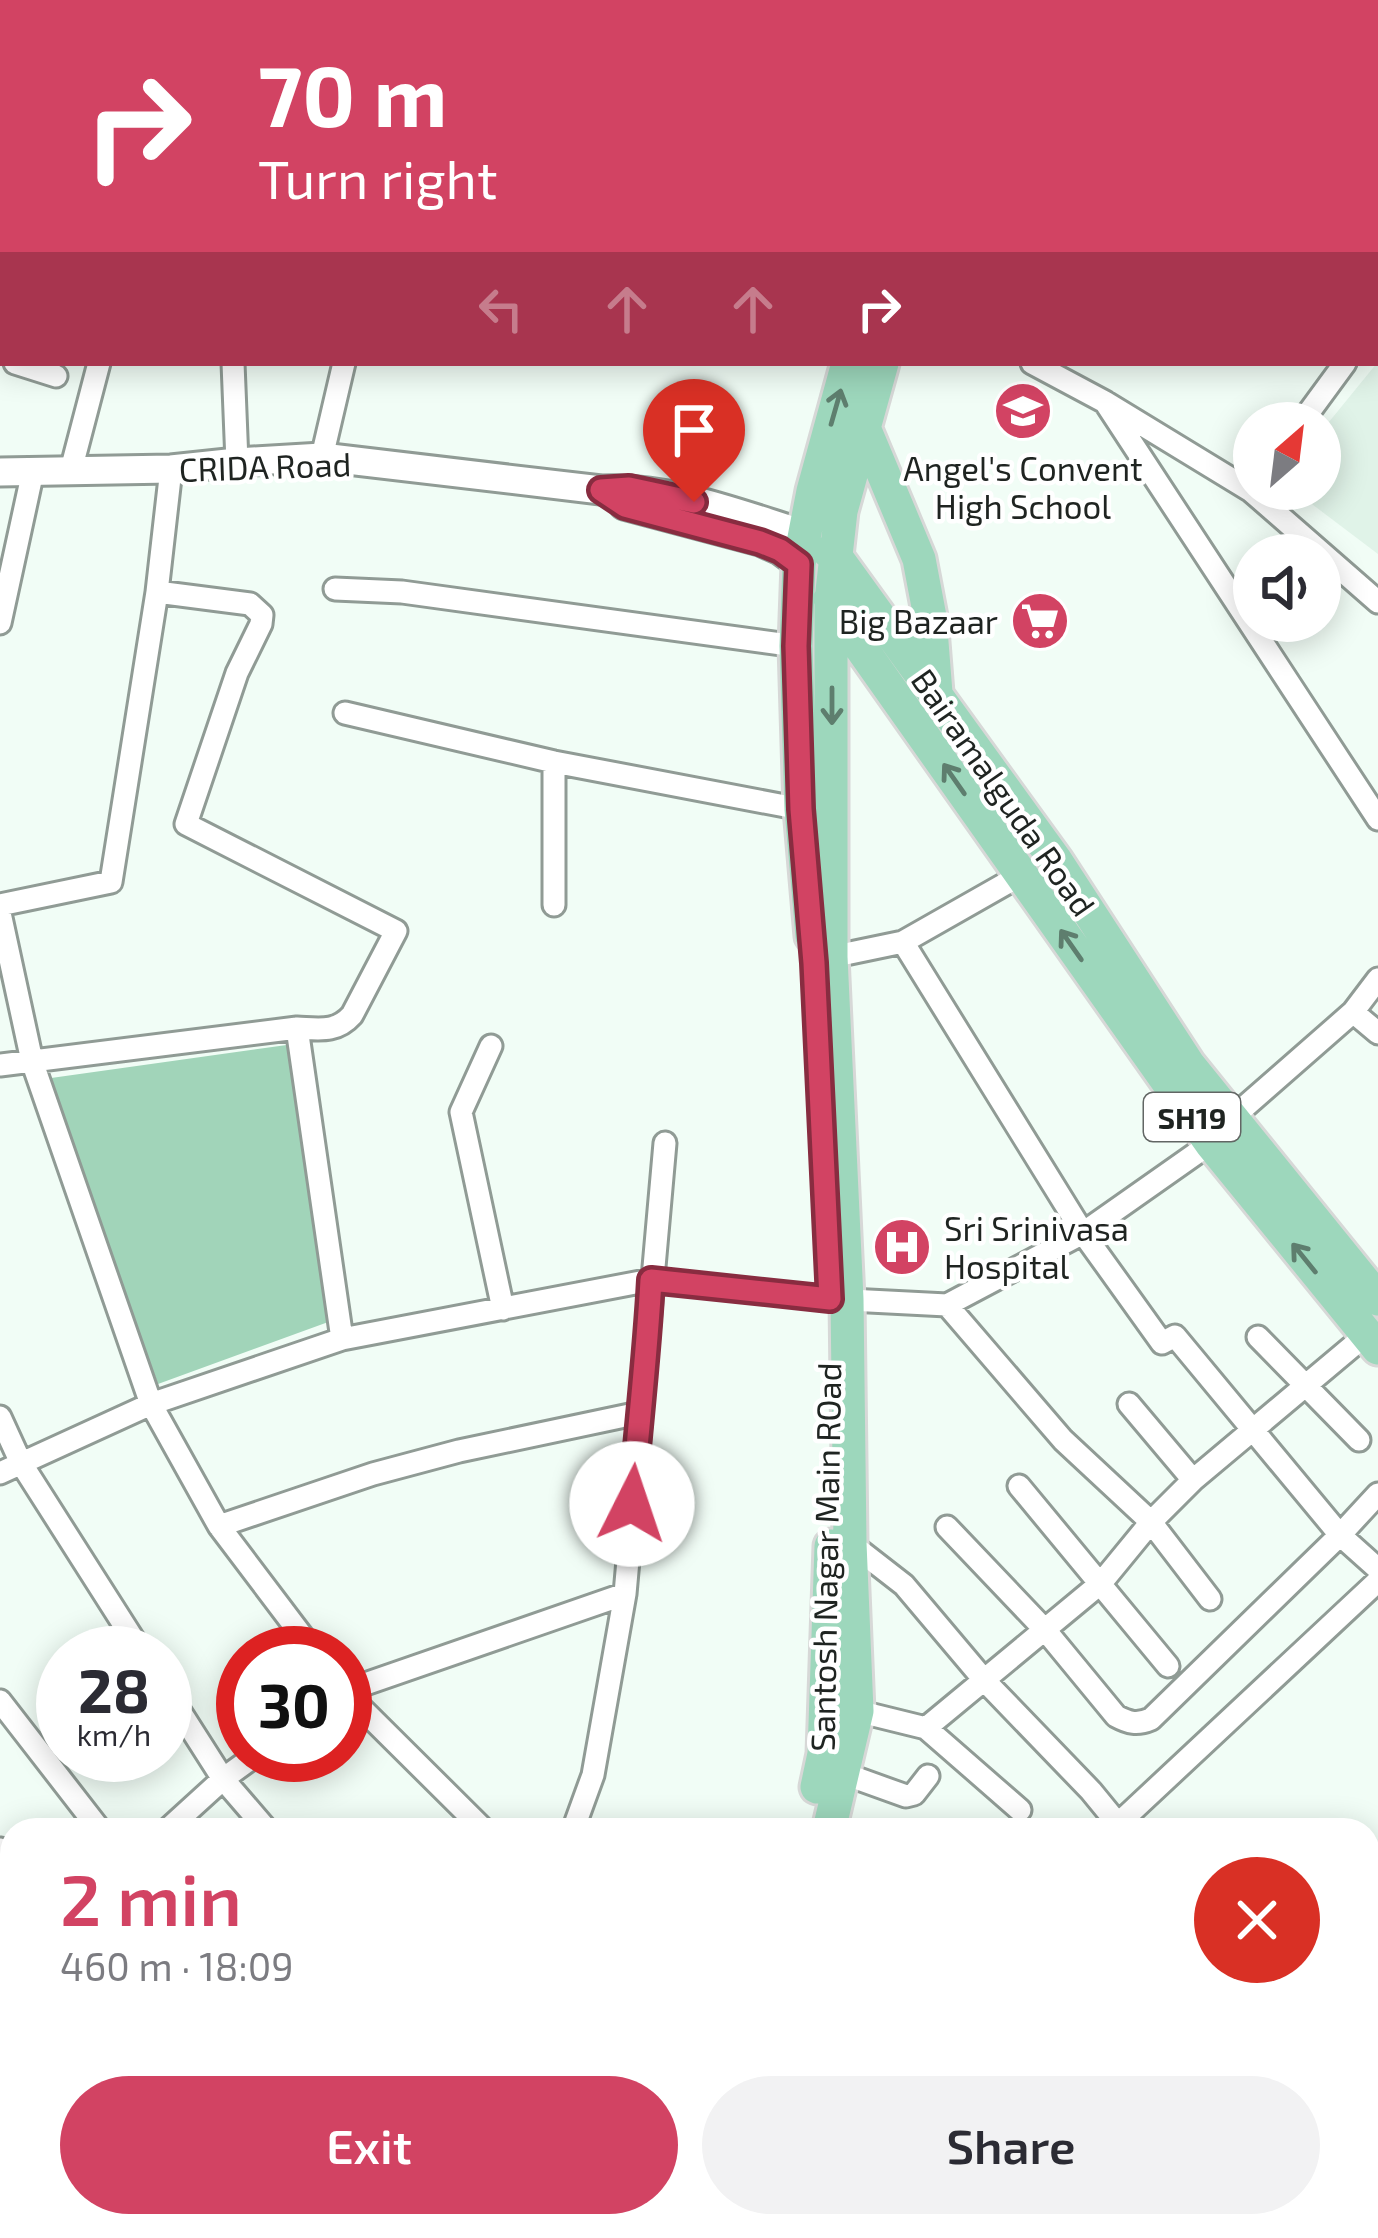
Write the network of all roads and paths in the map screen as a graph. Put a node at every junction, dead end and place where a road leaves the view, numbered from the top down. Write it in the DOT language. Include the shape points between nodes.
graph roads {
  1 [pos="24,366"];
  2 [pos="98,366"];
  3 [pos="233,366"];
  4 [pos="343,366"];
  5 [pos="847,366"];
  6 [pos="881,366"];
  7 [pos="1038,366"];
  8 [pos="1337,366"];
  9 [pos="56,376"];
  10 [pos="1105,402"];
  11 [pos="1314,402"];
  12 [pos="865,430"];
  13 [pos="322,458"];
  14 [pos="237,462"];
  15 [pos="71,470"];
  16 [pos="171,470"];
  17 [pos="33,471"];
  18 [pos="0,472"];
  19 [pos="1233,478"];
  20 [pos="813,491"];
  21 [pos="1275,510"];
  22 [pos="842,511"];
  23 [pos="802,549"];
  24 [pos="836,557"];
  25 [pos="335,589"];
  26 [pos="157,592"];
  27 [pos="831,600"];
  28 [pos="1378,602"];
  29 [pos="0,623"];
  30 [pos="796,646"];
  31 [pos="936,695"];
  32 [pos="345,713"];
  33 [pos="554,762"];
  34 [pos="801,809"];
  35 [pos="1378,819"];
  36 [pos="1021,875"];
  37 [pos="554,905"];
  38 [pos="0,909"];
  39 [pos="903,942"];
  40 [pos="831,957"];
  41 [pos="1378,979"];
  42 [pos="1353,1012"];
  43 [pos="296,1028"];
  44 [pos="1378,1033"];
  45 [pos="490,1046"];
  46 [pos="32,1061"];
  47 [pos="0,1065"];
  48 [pos="1176,1071"];
  49 [pos="1221,1131"];
  50 [pos="665,1143"];
  51 [pos="1083,1233"];
  52 [pos="651,1280"];
  53 [pos="838,1299"];
  54 [pos="1378,1299"];
  55 [pos="947,1305"];
  56 [pos="503,1309"];
  57 [pos="1258,1336"];
  58 [pos="343,1339"];
  59 [pos="1372,1341"];
  60 [pos="1306,1385"];
  61 [pos="151,1404"];
  62 [pos="1129,1404"];
  63 [pos="639,1413"];
  64 [pos="0,1417"];
  65 [pos="1254,1430"];
  66 [pos="1359,1440"];
  67 [pos="10,1468"];
  68 [pos="1193,1480"];
  69 [pos="1019,1486"];
  70 [pos="1378,1494"];
  71 [pos="1151,1522"];
  72 [pos="218,1526"];
  73 [pos="947,1527"];
  74 [pos="1340,1535"];
  75 [pos="850,1543"];
  76 [pos="1378,1570"];
  77 [pos="1378,1581"];
  78 [pos="1101,1583"];
  79 [pos="625,1594"];
  80 [pos="1210,1599"];
  81 [pos="123,1626"];
  82 [pos="294,1626"];
  83 [pos="1046,1631"];
  84 [pos="1168,1666"];
  85 [pos="985,1681"];
  86 [pos="372,1683"];
  87 [pos="0,1701"];
  88 [pos="856,1711"];
  89 [pos="372,1719"];
  90 [pos="926,1728"];
  91 [pos="192,1730"];
  92 [pos="216,1768"];
  93 [pos="842,1773"];
  94 [pos="928,1775"];
  95 [pos="220,1782"];
  96 [pos="226,1782"];
  97 [pos="1020,1810"];
  98 [pos="91,1818"];
  99 [pos="179,1818"];
  100 [pos="256,1818"];
  101 [pos="472,1818"];
  102 [pos="577,1818"];
  103 [pos="811,1818"];
  104 [pos="832,1818"];
  105 [pos="1113,1818"];
  106 [pos="1124,1818"];
  1 -- 9 [label="street"];
  2 -- 15 [label="street"];
  3 -- 14 [label="street"];
  4 -- 13 [label="street"];
  20 -- 5 [label="main road, Santosh Nagar Main ROad, one-way"];
  6 -- 12 [label="main road, Santosh Nagar Main ROad"];
  7 -- 10 [label="street"];
  8 -- 11 [label="street"];
  10 -- 19 [label="street"];
  10 -- 35 [label="street"];
  12 -- 22 [label="main road, Santosh Nagar Main ROad"];
  12 -- 31 [label="main road" via="919,559"];
  13 -- 14 [label="main road, CRIDA Road"];
  13 -- 23 [label="main road, CRIDA Road" via="601,490 625,506 780,550"];
  14 -- 16 [label="main road, CRIDA Road"];
  15 -- 16 [label="main road, CRIDA Road"];
  15 -- 17 [label="main road, CRIDA Road"];
  16 -- 26 [label="street"];
  17 -- 18 [label="main road, CRIDA Road"];
  17 -- 29 [label="street"];
  20 -- 22 [label="main road" via="816,509"];
  20 -- 23 [label="main road, Santosh Nagar Main ROad"];
  21 -- 28 [label="street"];
  22 -- 24 [label="main road, Santosh Nagar Main ROad"];
  23 -- 24 [label="main road, Bairamalguda Road"];
  23 -- 27 [label="main road, Bairamalguda Road / SH19"];
  23 -- 30 [label="main road, Santosh Nagar Main ROad"];
  24 -- 27 [label="main road, Santosh Nagar Main ROad"];
  24 -- 31 [label="main road, Bairamalguda Road"];
  25 -- 30 [label="street"];
  26 -- 38 [label="street" via="111,882"];
  26 -- 43 [label="street" via="250,604 262,615 186,824 396,932 344,1025"];
  36 -- 27 [label="main road, Bairamalguda Road / SH19, one-way"];
  27 -- 40 [label="main road, Santosh Nagar Main ROad, one-way"];
  30 -- 34 [label="main road, Santosh Nagar Main ROad"];
  31 -- 48 [label="main road, Bairamalguda Road / SH19" via="1084,902"];
  32 -- 33 [label="street"];
  33 -- 34 [label="street"];
  33 -- 37 [label="street"];
  34 -- 53 [label="main road, Santosh Nagar Main ROad"];
  36 -- 39 [label="street"];
  48 -- 36 [label="main road, Bairamalguda Road / SH19, one-way"];
  38 -- 46 [label="street"];
  39 -- 40 [label="street"];
  39 -- 51 [label="street"];
  40 -- 53 [label="main road, Santosh Nagar Main ROad"];
  41 -- 42 [label="street"];
  42 -- 44 [label="street"];
  42 -- 49 [label="street"];
  43 -- 46 [label="street"];
  43 -- 58 [label="street"];
  45 -- 56 [label="street" via="460,1112"];
  46 -- 47 [label="street"];
  46 -- 61 [label="street"];
  48 -- 49 [label="main road, Bairamalguda Road / SH19"];
  49 -- 51 [label="street"];
  49 -- 54 [label="main road, Bairamalguda Road / SH19"];
  59 -- 49 [label="main road, Bairamalguda Road / SH19, one-way"];
  50 -- 52 [label="street"];
  51 -- 55 [label="street"];
  51 -- 65 [label="street" via="1162,1343 1175,1336"];
  52 -- 53 [label="street"];
  52 -- 56 [label="street"];
  52 -- 63 [label="street"];
  53 -- 55 [label="street"];
  53 -- 75 [label="main road, Santosh Nagar Main ROad"];
  53 -- 103 [label="main road, Santosh Nagar Main ROad" via="824,1754"];
  55 -- 71 [label="street" via="1063,1440"];
  56 -- 58 [label="street"];
  57 -- 60 [label="street"];
  58 -- 61 [label="street"];
  59 -- 60 [label="street"];
  60 -- 65 [label="street"];
  60 -- 66 [label="street"];
  61 -- 67 [label="street"];
  61 -- 72 [label="street"];
  62 -- 68 [label="street"];
  63 -- 72 [label="street" via="460,1450"];
  63 -- 79 [label="street"];
  64 -- 67 [label="street"];
  65 -- 68 [label="street"];
  65 -- 74 [label="street"];
  67 -- 81 [label="street"];
  68 -- 71 [label="street"];
  69 -- 78 [label="street"];
  70 -- 74 [label="street"];
  71 -- 78 [label="street"];
  71 -- 80 [label="street"];
  72 -- 82 [label="street"];
  73 -- 83 [label="street"];
  74 -- 76 [label="street"];
  74 -- 83 [label="street" via="1140,1724 1116,1716"];
  75 -- 85 [label="street" via="904,1585"];
  75 -- 88 [label="main road, Santosh Nagar Main ROad"];
  77 -- 106 [label="street"];
  78 -- 83 [label="street"];
  78 -- 84 [label="street"];
  79 -- 86 [label="street"];
  79 -- 102 [label="street" via="593,1775"];
  83 -- 85 [label="street"];
  85 -- 90 [label="street"];
  85 -- 105 [label="street"];
  87 -- 98 [label="street"];
  88 -- 90 [label="street"];
  88 -- 93 [label="main road, Santosh Nagar Main ROad"];
  89 -- 101 [label="street"];
  90 -- 97 [label="street"];
  91 -- 92 [label="street"];
  93 -- 94 [label="street" via="906,1796"];
  93 -- 104 [label="main road, Santosh Nagar Main ROad"];
  95 -- 99 [label="street"];
  96 -- 100 [label="street"];
}
